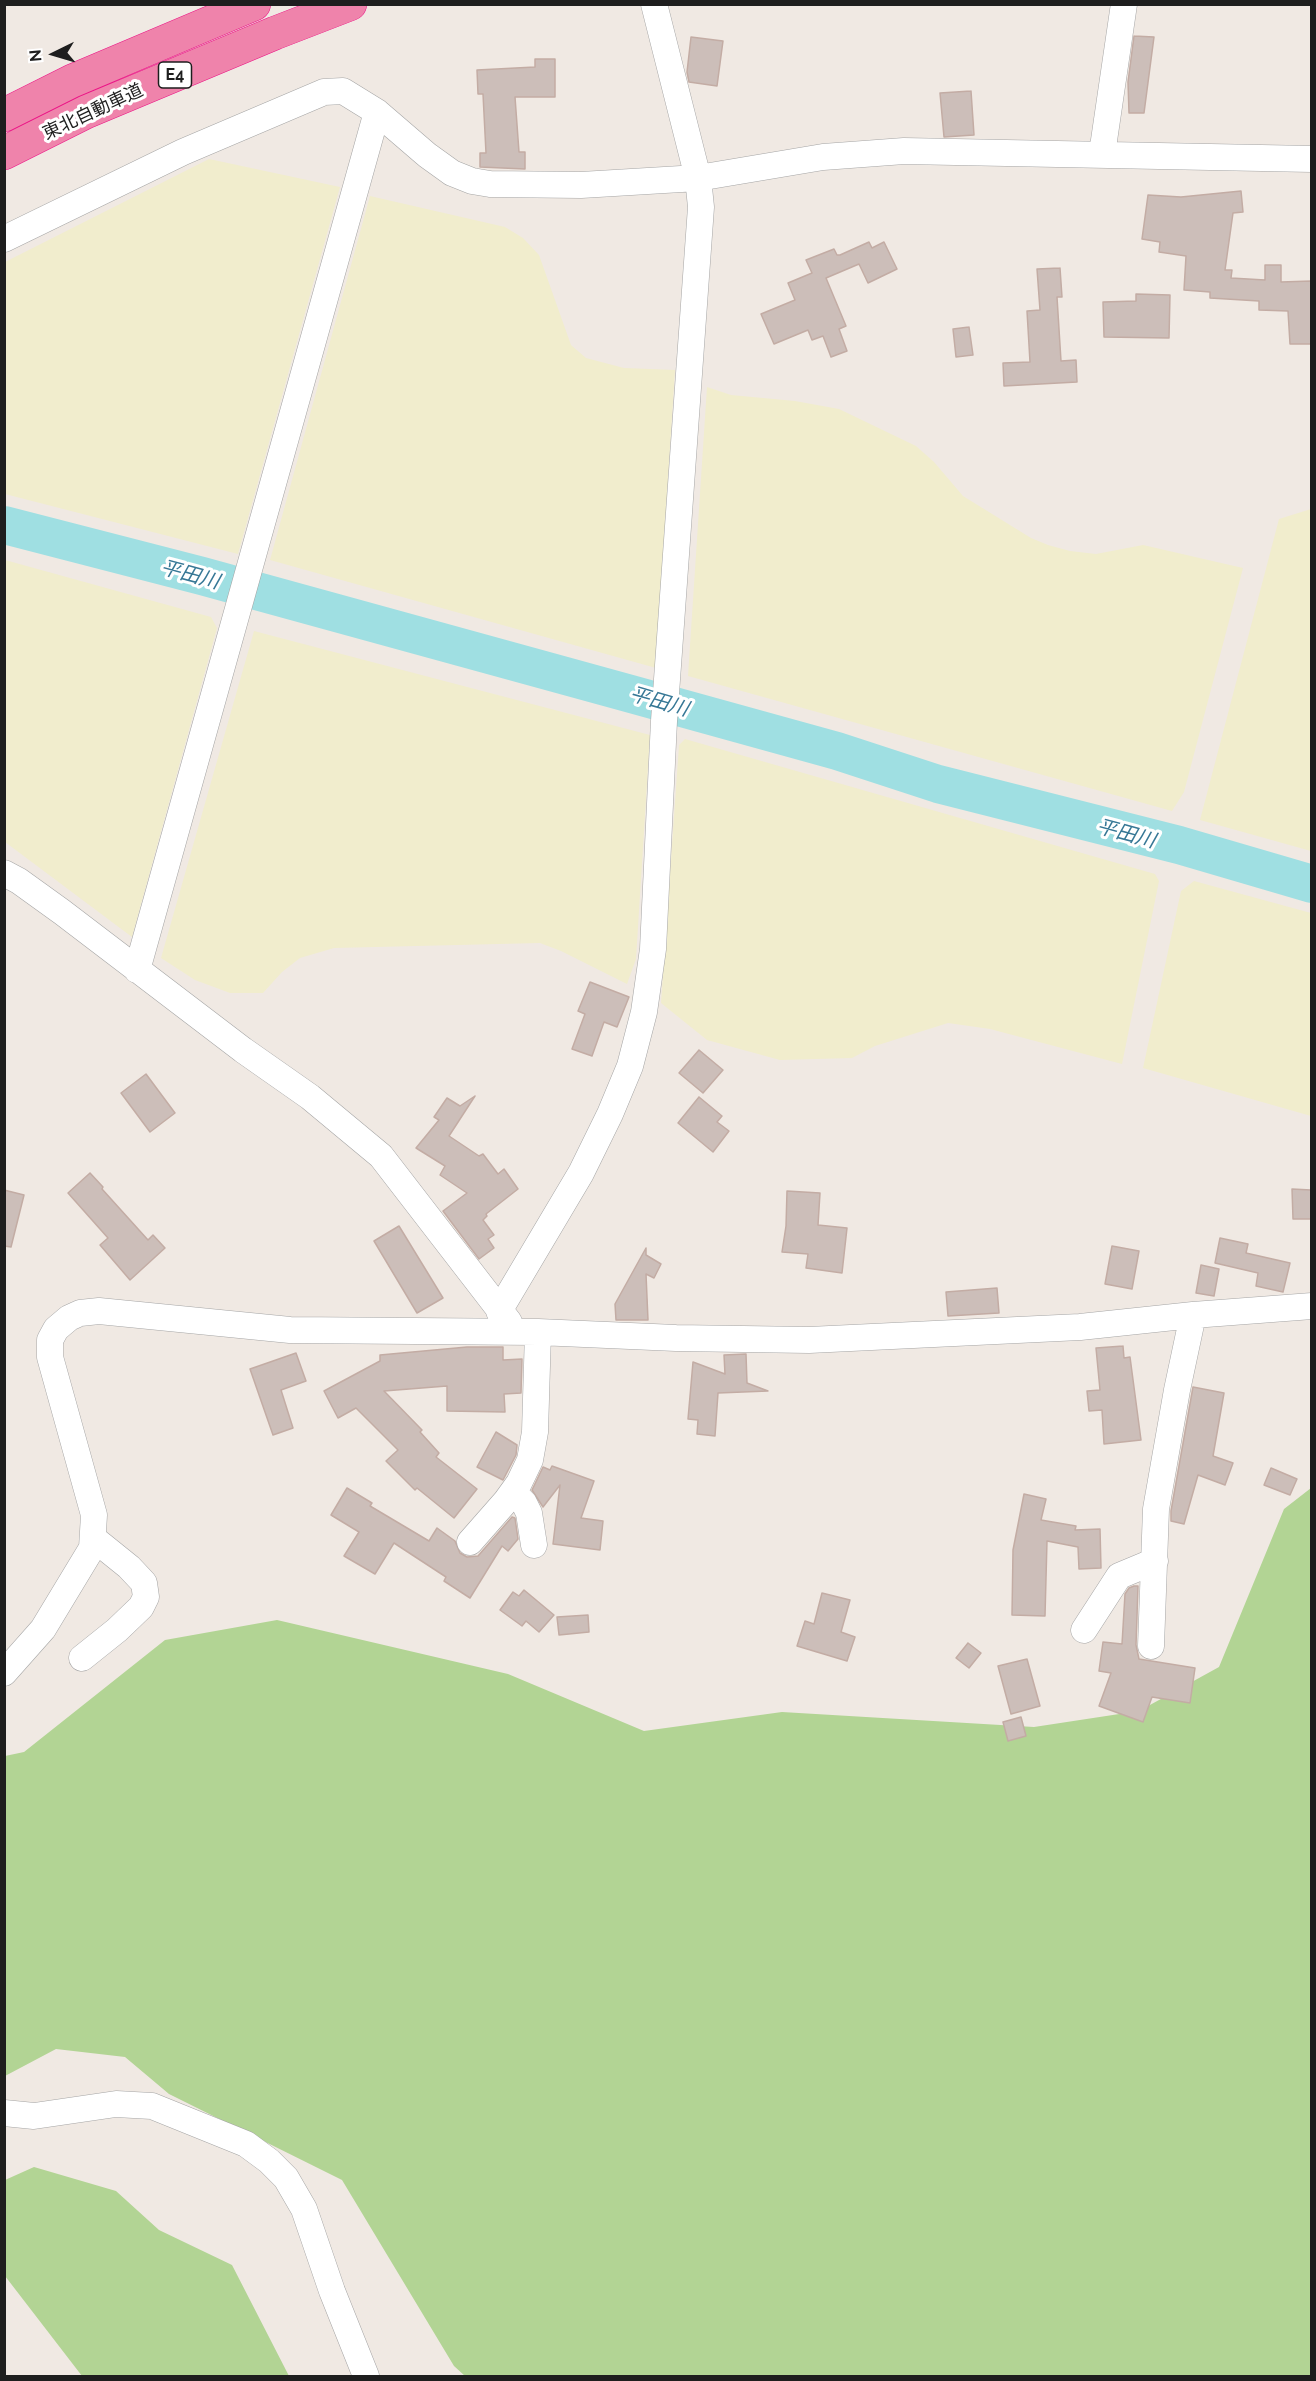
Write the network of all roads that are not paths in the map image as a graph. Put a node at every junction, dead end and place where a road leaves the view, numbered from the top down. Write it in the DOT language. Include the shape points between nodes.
graph roads {
  1 [pos="254,4"];
  2 [pos="350,4"];
  3 [pos="654,4"];
  4 [pos="1124,4"];
  5 [pos="377,112"];
  6 [pos="4,115"];
  7 [pos="4,153"];
  8 [pos="1102,154"];
  9 [pos="1311,159"];
  10 [pos="698,177"];
  11 [pos="4,239"];
  12 [pos="4,873"];
  13 [pos="137,970"];
  14 [pos="1311,1306"];
  15 [pos="499,1311"];
  16 [pos="1193,1315"];
  17 [pos="529,1333"];
  18 [pos="513,1492"];
  19 [pos="93,1538"];
  20 [pos="470,1542"];
  21 [pos="534,1545"];
  22 [pos="1155,1561"];
  23 [pos="1084,1630"];
  24 [pos="1151,1646"];
  25 [pos="82,1658"];
  26 [pos="4,1673"];
  27 [pos="4,2113"];
  28 [pos="366,2376"];
  1 -- 6 [label="highway, 東北自動車道 / E4" via="72,81"];
  2 -- 7 [label="highway, 東北自動車道 / E4" via="86,112"];
  3 -- 10 [label="street"];
  4 -- 8 [label="street"];
  5 -- 10 [label="street" via="427,155 452,173 472,181 534,186"];
  5 -- 11 [label="street" via="343,91 324,93 183,152"];
  5 -- 13 [label="street"];
  8 -- 9 [label="street"];
  8 -- 10 [label="street" via="904,151 824,158"];
  10 -- 15 [label="street" via="699,259 664,721 653,949 644,1012 630,1066 610,1114 581,1173"];
  12 -- 13 [label="street"];
  13 -- 15 [label="street" via="310,1097 381,1156"];
  14 -- 16 [label="street"];
  15 -- 17 [label="street"];
  16 -- 17 [label="street" via="1080,1328 809,1340"];
  16 -- 22 [label="street" via="1156,1509"];
  17 -- 18 [label="street" via="535,1432 530,1460"];
  17 -- 19 [label="street" via="290,1330 99,1311 69,1318 50,1340 50,1357 94,1515"];
  18 -- 20 [label="street"];
  18 -- 21 [label="street" via="529,1513"];
  19 -- 25 [label="street" via="144,1583 146,1597 125,1623"];
  19 -- 26 [label="street" via="92,1548 43,1629"];
  22 -- 23 [label="street" via="1119,1576"];
  22 -- 24 [label="street"];
  27 -- 28 [label="street" via="34,2116 116,2104 152,2106 246,2144 286,2178 304,2209"];
}
